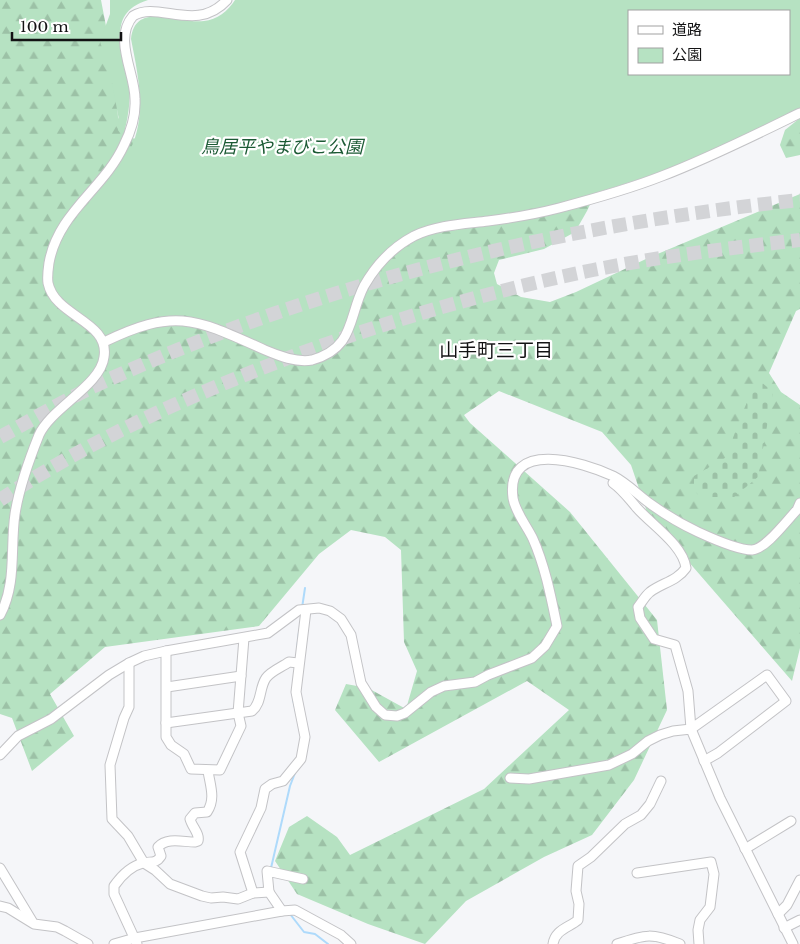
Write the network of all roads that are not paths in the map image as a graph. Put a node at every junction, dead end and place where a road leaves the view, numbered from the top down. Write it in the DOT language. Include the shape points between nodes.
graph roads {
  1 [pos="227,0"];
  2 [pos="800,113"];
  3 [pos="104,342"];
  4 [pos="599,470"];
  5 [pos="800,503"];
  6 [pos="306,610"];
  7 [pos="0,615"];
  8 [pos="244,638"];
  9 [pos="166,651"];
  10 [pos="129,663"];
  11 [pos="298,663"];
  12 [pos="241,676"];
  13 [pos="167,688"];
  14 [pos="238,713"];
  15 [pos="166,723"];
  16 [pos="692,728"];
  17 [pos="0,755"];
  18 [pos="704,761"];
  19 [pos="208,771"];
  20 [pos="510,778"];
  21 [pos="661,781"];
  22 [pos="791,822"];
  23 [pos="745,849"];
  24 [pos="144,863"];
  25 [pos="0,868"];
  26 [pos="637,873"];
  27 [pos="303,879"];
  28 [pos="800,880"];
  29 [pos="269,892"];
  30 [pos="253,893"];
  31 [pos="0,906"];
  32 [pos="282,910"];
  33 [pos="778,914"];
  34 [pos="800,920"];
  35 [pos="34,924"];
  36 [pos="784,928"];
  37 [pos="136,941"];
  38 [pos="88,944"];
  39 [pos="114,944"];
  40 [pos="351,944"];
  41 [pos="553,944"];
  42 [pos="618,944"];
  43 [pos="680,944"];
  44 [pos="700,944"];
  45 [pos="792,944"];
  1 -- 3 [label="street" via="208,13 149,5 138,10 126,27 125,46 136,100 133,123 118,159 60,230 51,252 48,272 48,284 55,298 96,331"];
  2 -- 3 [label="street" via="661,177 557,208 440,227 415,236 392,251 371,274 342,340 331,352 311,360 292,360 188,320 149,324"];
  3 -- 7 [label="street" via="104,361 99,371 43,427 35,446 19,495 8,596"];
  4 -- 5 [label="street" via="699,532 744,549 754,550 765,544"];
  4 -- 6 [label="street" via="548,458 534,460 517,472 513,483 513,498 533,538 557,626 545,646 532,658 475,682 444,686 431,692 406,713 385,715 361,683 351,635 345,624 330,611 319,608"];
  4 -- 16 [label="street" via="670,538 686,563 681,576 651,591 638,608 640,618 654,639 675,644 688,690"];
  6 -- 8 [label="street" via="299,610 268,633"];
  6 -- 11 [label="street"];
  8 -- 9 [label="street"];
  8 -- 12 [label="street"];
  9 -- 10 [label="street"];
  9 -- 13 [label="street"];
  10 -- 17 [label="street" via="51,719 18,736"];
  10 -- 24 [label="street" via="129,707 110,765 111,810 112,819 128,836"];
  11 -- 14 [label="street" via="289,662 268,676 256,707 252,711"];
  11 -- 30 [label="street" via="296,692 305,737 302,759 283,782 265,789 262,808 240,852"];
  12 -- 13 [label="street"];
  12 -- 14 [label="street"];
  13 -- 15 [label="street"];
  14 -- 15 [label="street"];
  14 -- 19 [label="street" via="241,726 220,770"];
  15 -- 19 [label="street" via="166,737 171,745 184,754 192,769"];
  16 -- 18 [label="street"];
  16 -- 18 [label="street" via="767,675 786,701"];
  16 -- 20 [label="street" via="660,735 609,765 529,779"];
  18 -- 23 [label="street"];
  19 -- 24 [label="street" via="212,795 210,807 207,812 195,813 190,819 198,840 165,842 158,847 159,859"];
  21 -- 41 [label="street" via="641,815 625,824 578,866 578,920 562,930"];
  22 -- 23 [label="street"];
  23 -- 33 [label="street"];
  24 -- 30 [label="street" via="170,884 202,896 238,899"];
  24 -- 37 [label="street" via="124,874 113,890"];
  25 -- 35 [label="street"];
  26 -- 44 [label="street" via="711,862 714,874 710,907 700,920"];
  27 -- 29 [label="street" via="267,870"];
  28 -- 33 [label="street" via="787,905"];
  29 -- 30 [label="street"];
  29 -- 32 [label="street"];
  31 -- 35 [label="street"];
  32 -- 37 [label="street"];
  32 -- 40 [label="street" via="295,910 341,935"];
  33 -- 36 [label="street"];
  34 -- 36 [label="street"];
  35 -- 38 [label="street" via="56,927"];
  36 -- 45 [label="street"];
  37 -- 39 [label="street"];
  42 -- 43 [label="street" via="645,935 660,936"];
}
